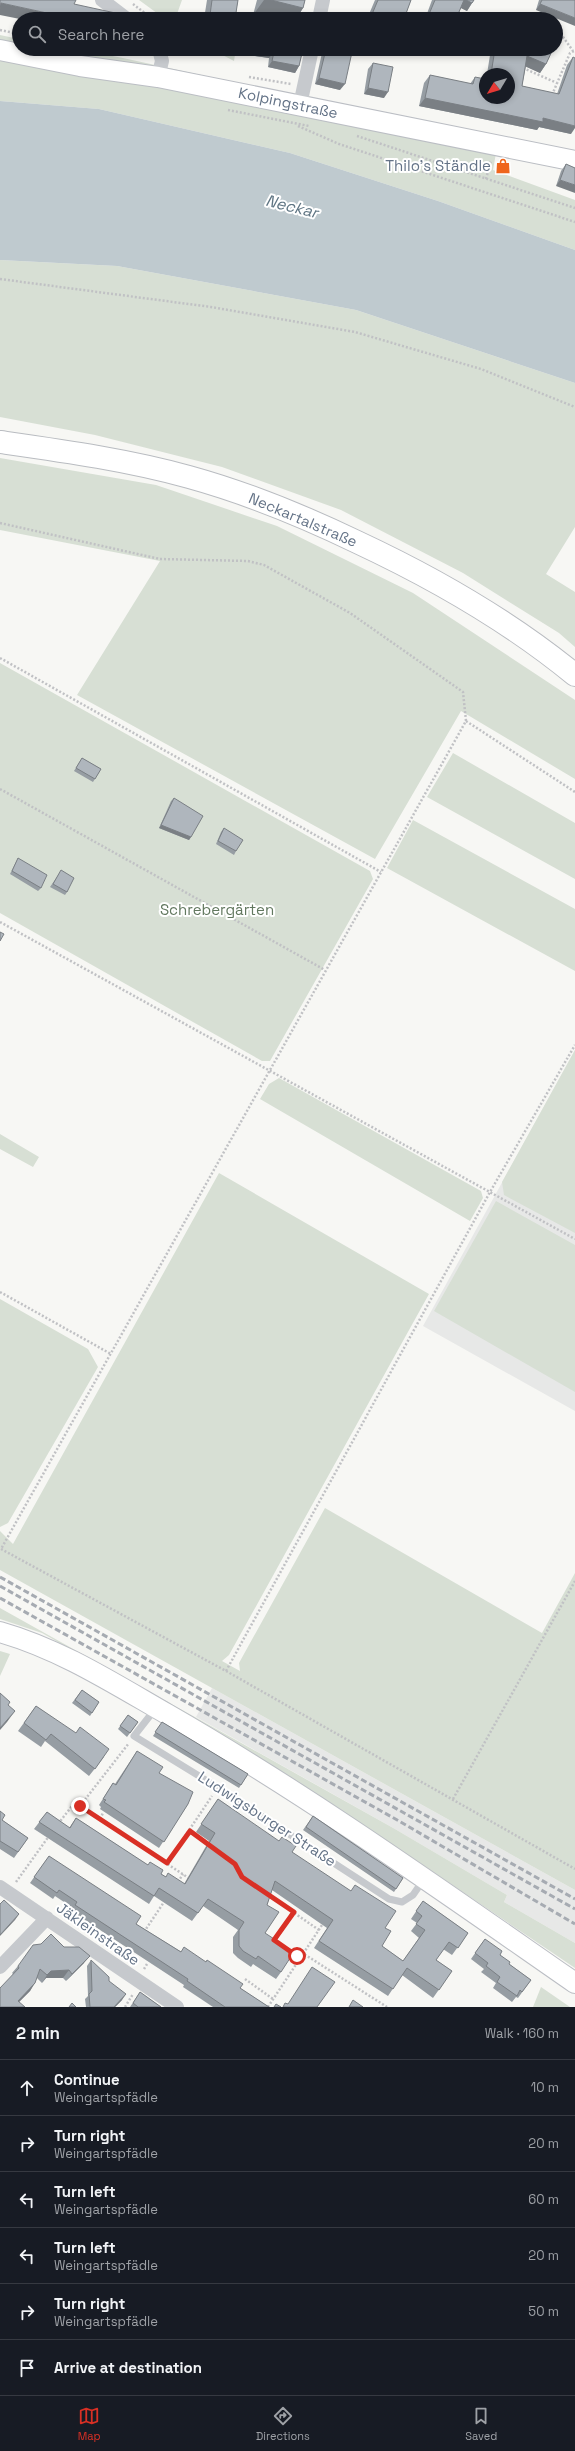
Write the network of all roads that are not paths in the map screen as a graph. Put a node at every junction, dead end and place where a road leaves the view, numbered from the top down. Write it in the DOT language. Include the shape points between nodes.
graph roads {
  1 [pos="102,0"];
  2 [pos="323,0"];
  3 [pos="118,12"];
  4 [pos="320,12"];
  5 [pos="0,50"];
  6 [pos="12,52"];
  7 [pos="30,56"];
  8 [pos="161,56"];
  9 [pos="310,56"];
  10 [pos="158,76"];
  11 [pos="300,105"];
  12 [pos="575,161"];
  13 [pos="0,442"];
  14 [pos="575,675"];
  15 [pos="0,1632"];
  16 [pos="156,1708"];
  17 [pos="424,1878"];
  18 [pos="4,1890"];
  19 [pos="47,1918"];
  20 [pos="0,1967"];
  21 [pos="575,1983"];
  22 [pos="177,2007"];
  1 -- 3 [label="street"];
  2 -- 4 [label="street"];
  5 -- 6 [label="main road, Kolpingstraße"];
  7 -- 10 [label="main road, Kolpingstraße" via="80,66"];
  8 -- 10 [label="street"];
  9 -- 11 [label="street"];
  10 -- 11 [label="main road, Kolpingstraße"];
  11 -- 12 [label="main road, Kolpingstraße"];
  13 -- 14 [label="main road, Neckartalstraße" via="74,453 189,477 300,515 419,571 478,605"];
  15 -- 16 [label="main road" via="38,1644"];
  16 -- 17 [label="main road" via="297,1792"];
  16 -- 17 [label="lane, Ludwigsburger Straße" via="134,1736 389,1899 402,1902 413,1895"];
  17 -- 21 [label="main road"];
  18 -- 19 [label="street, Jäkleinstraße"];
  19 -- 20 [label="street"];
  19 -- 22 [label="street, Jäkleinstraße"];
}
